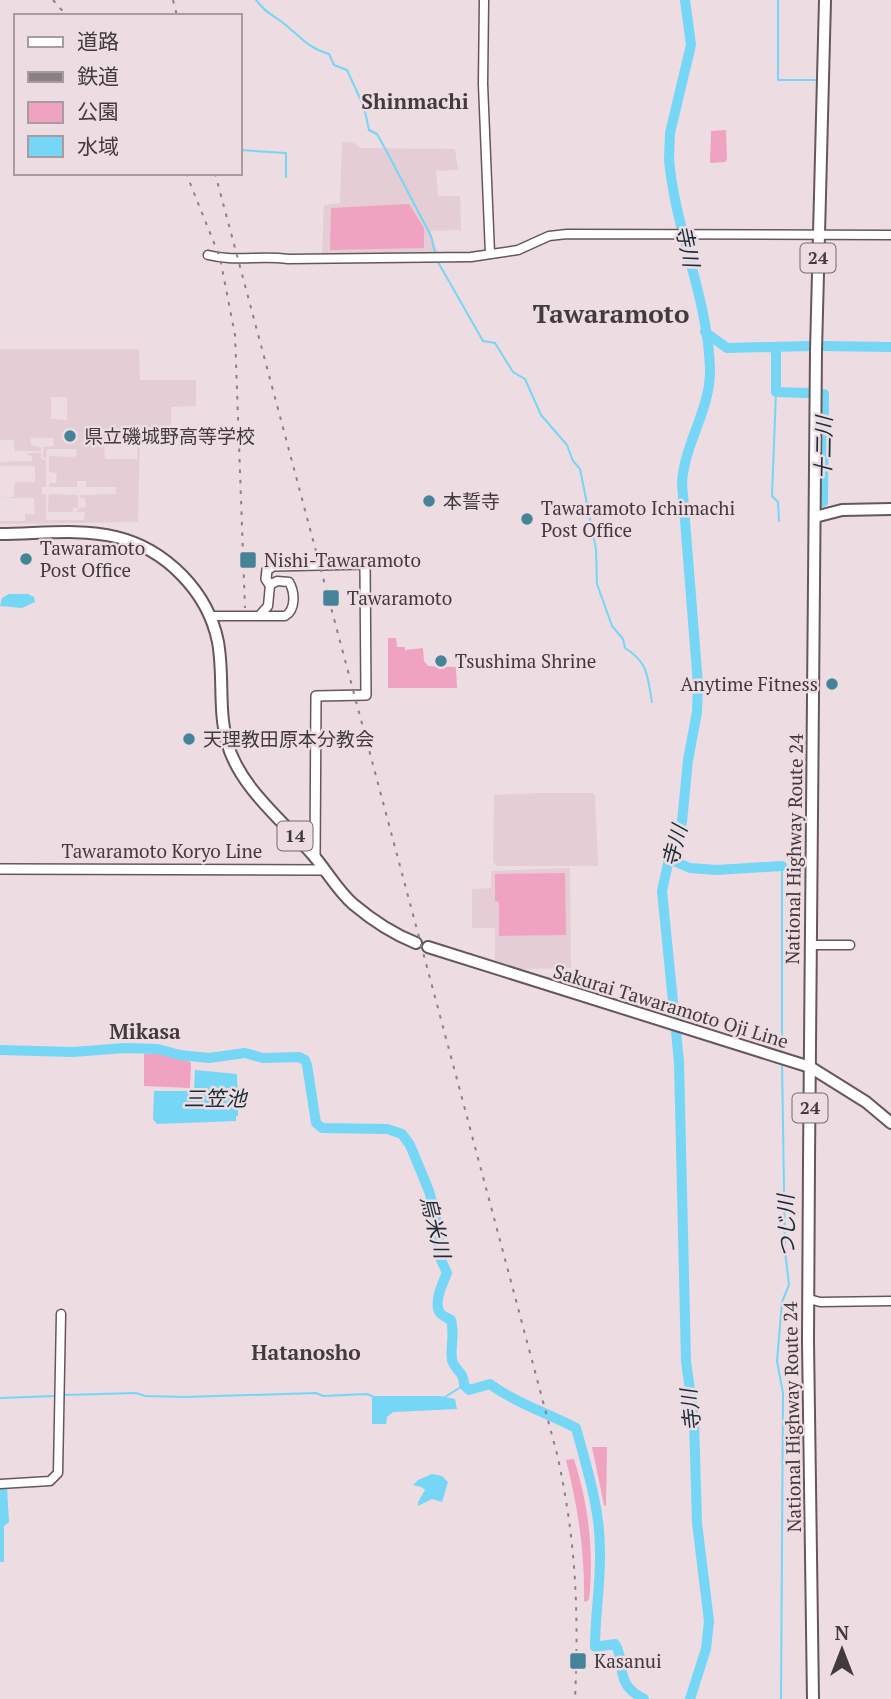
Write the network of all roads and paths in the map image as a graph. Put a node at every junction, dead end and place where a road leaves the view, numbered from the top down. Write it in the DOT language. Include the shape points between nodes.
graph roads {
  1 [pos="484,0"];
  2 [pos="825,0"];
  3 [pos="818,235"];
  4 [pos="891,235"];
  5 [pos="491,254"];
  6 [pos="208,256"];
  7 [pos="891,509"];
  8 [pos="815,517"];
  9 [pos="0,534"];
  10 [pos="270,585"];
  11 [pos="260,615"];
  12 [pos="210,616"];
  13 [pos="315,858"];
  14 [pos="0,869"];
  15 [pos="323,870"];
  16 [pos="416,943"];
  17 [pos="811,945"];
  18 [pos="850,946"];
  19 [pos="428,947"];
  20 [pos="810,1067"];
  21 [pos="891,1123"];
  22 [pos="809,1299"];
  23 [pos="891,1301"];
  24 [pos="61,1314"];
  25 [pos="0,1484"];
  26 [pos="813,1699"];
  1 -- 5 [label="street"];
  2 -- 3 [label="main road, National Highway Route 24 / 24"];
  3 -- 4 [label="street"];
  3 -- 5 [label="street" via="557,235 519,250"];
  3 -- 8 [label="main road, National Highway Route 24 / 24"];
  5 -- 6 [label="street" via="239,260"];
  7 -- 8 [label="main road" via="842,510"];
  8 -- 17 [label="main road, National Highway Route 24 / 24"];
  9 -- 12 [label="main road, 14" via="98,534 140,545 191,584"];
  10 -- 11 [label="street" via="268,606"];
  10 -- 11 [label="street" via="289,582 293,608 285,616"];
  10 -- 13 [label="main road" via="267,570 273,566 365,565 366,695 316,696"];
  11 -- 12 [label="street"];
  12 -- 13 [label="main road, 14" via="220,654 224,730 233,759 248,784"];
  13 -- 15 [label="main road, 14"];
  14 -- 15 [label="main road, Tawaramoto Koryo Line"];
  15 -- 16 [label="main road, 14" via="351,902 385,928"];
  17 -- 18 [label="street"];
  17 -- 20 [label="main road, National Highway Route 24 / 24"];
  19 -- 20 [label="main road, Sakurai Tawaramoto Oji Line"];
  20 -- 21 [label="main road, Sakurai Tawaramoto Oji Line" via="866,1101"];
  20 -- 22 [label="main road, National Highway Route 24 / 24"];
  22 -- 23 [label="street"];
  22 -- 26 [label="main road, National Highway Route 24 / 24"];
  24 -- 25 [label="street" via="58,1473 50,1481"];
}
